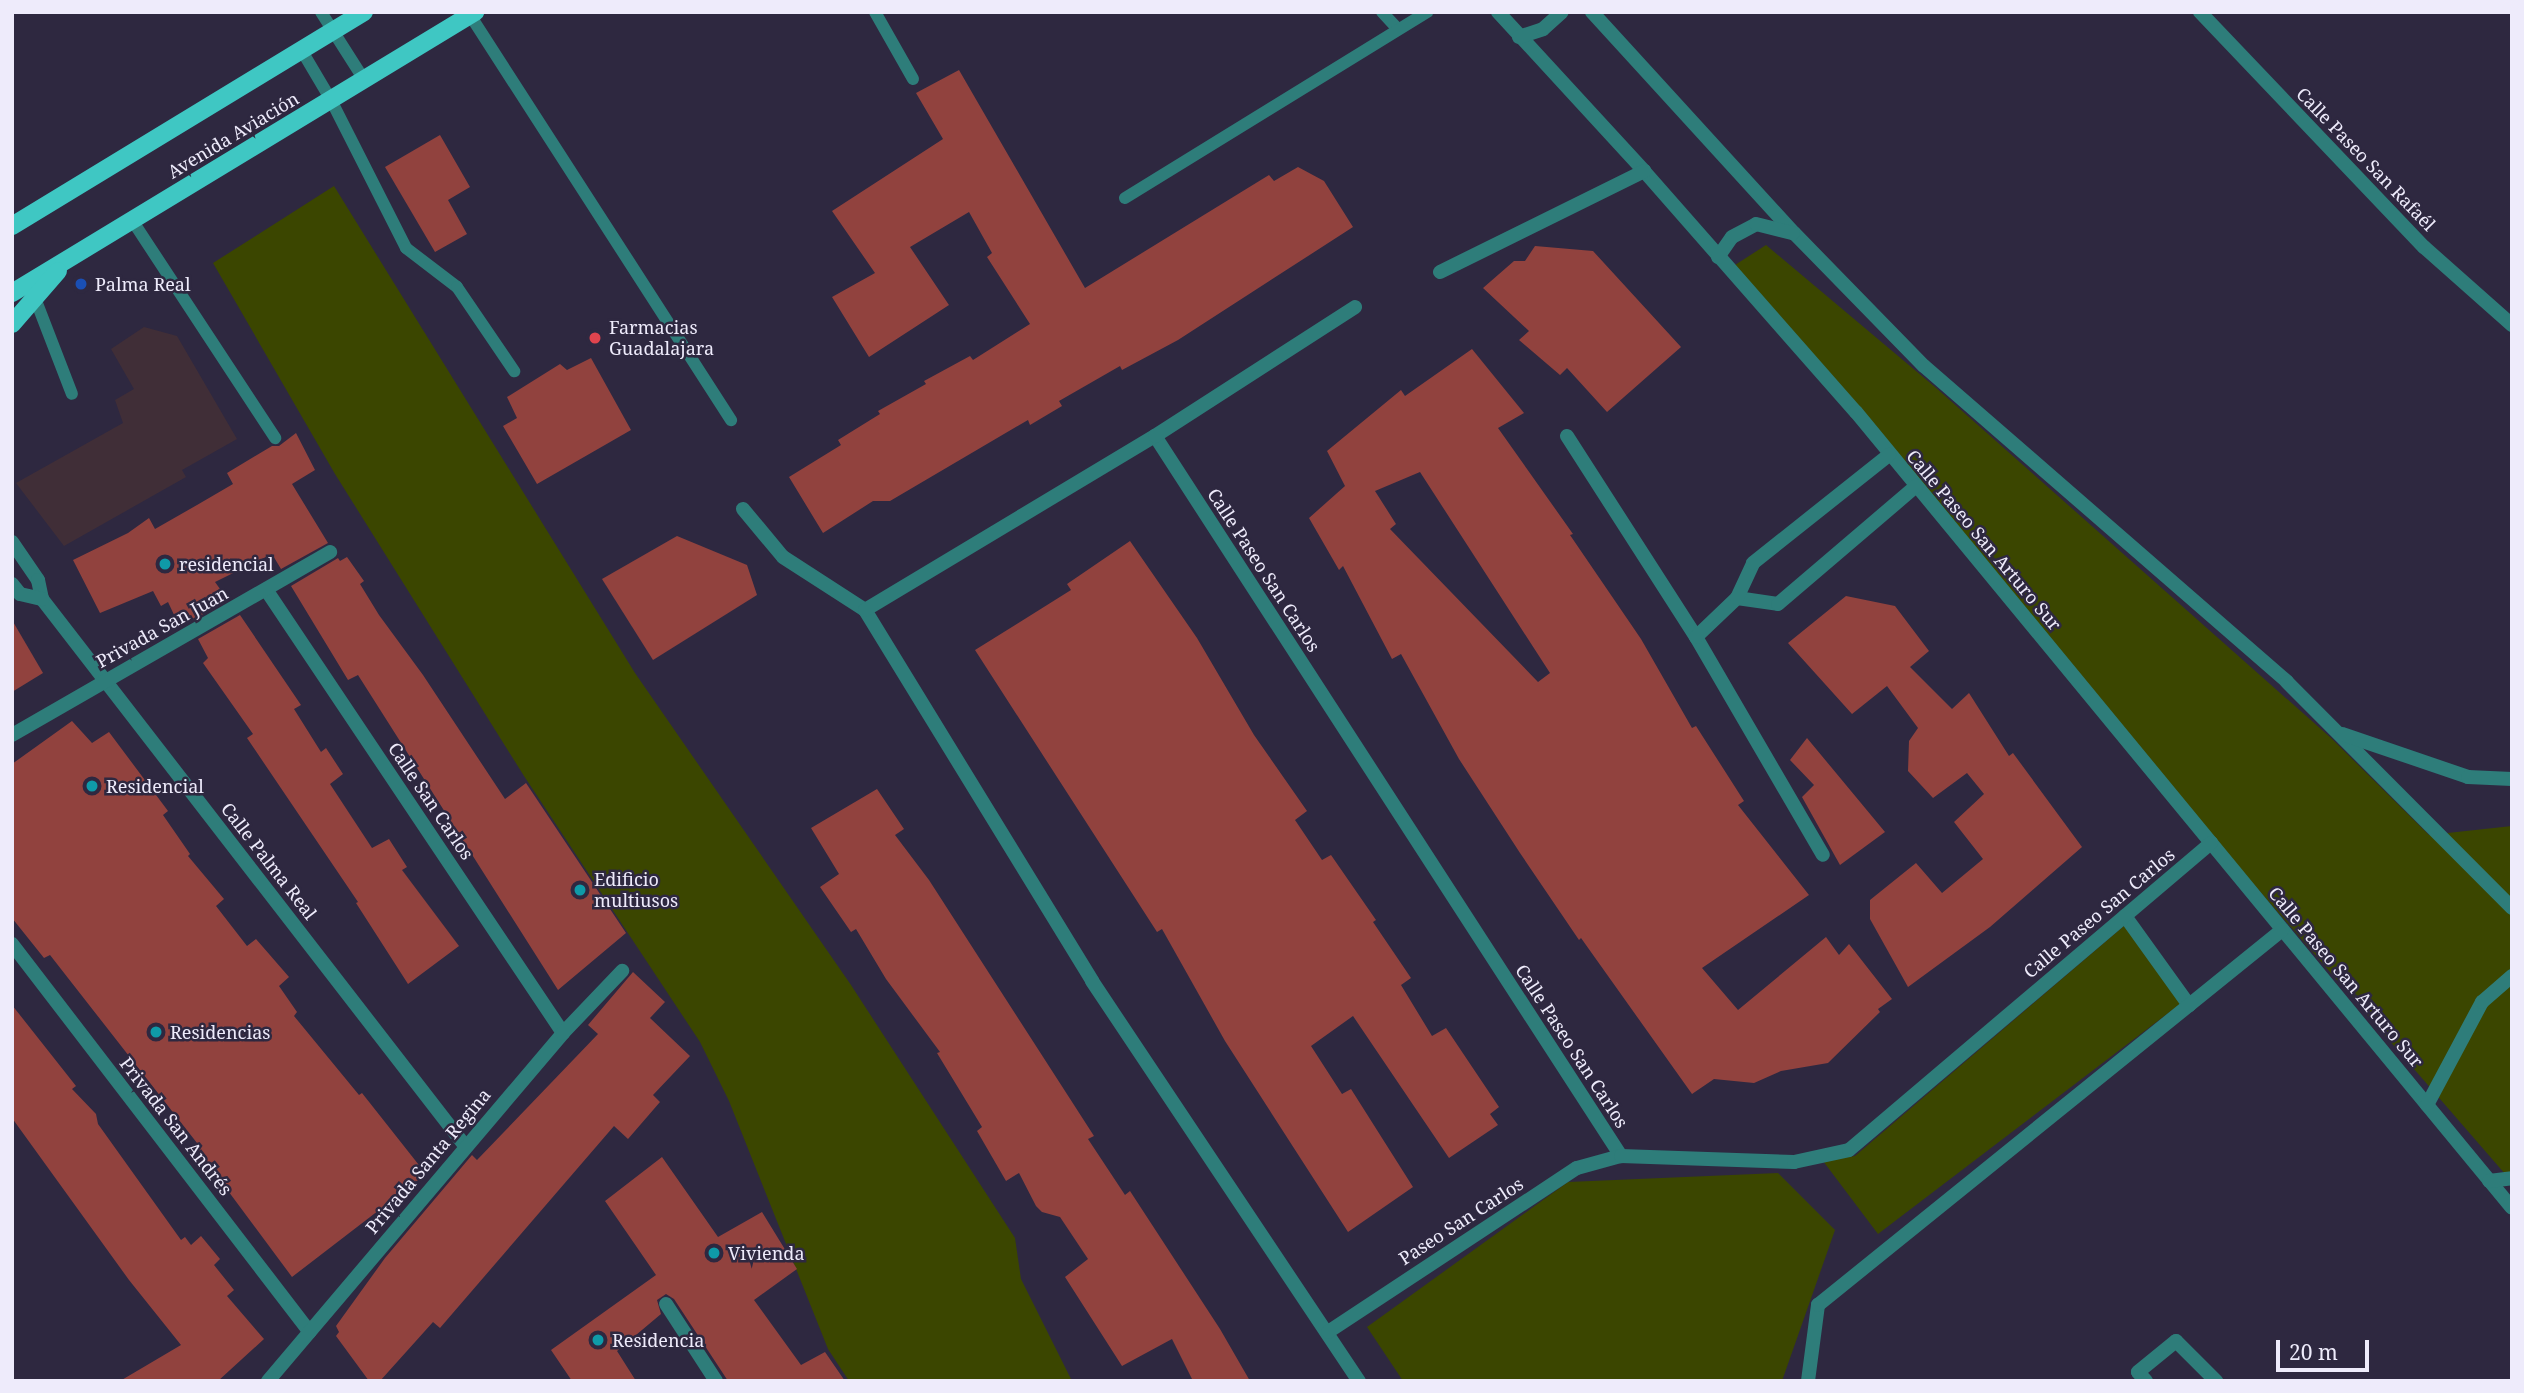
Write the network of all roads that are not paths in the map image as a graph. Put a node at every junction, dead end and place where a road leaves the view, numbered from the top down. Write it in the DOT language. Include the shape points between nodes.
graph roads {
  1 [pos="321,12"];
  2 [pos="364,12"];
  3 [pos="876,12"];
  4 [pos="1382,12"];
  5 [pos="1427,12"];
  6 [pos="1497,12"];
  7 [pos="1562,12"];
  8 [pos="1592,12"];
  9 [pos="2200,12"];
  10 [pos="473,14"];
  11 [pos="1397,28"];
  12 [pos="334,31"];
  13 [pos="1519,37"];
  14 [pos="302,51"];
  15 [pos="913,79"];
  16 [pos="365,81"];
  17 [pos="331,100"];
  18 [pos="1644,171"];
  19 [pos="1125,198"];
  20 [pos="132,220"];
  21 [pos="12,226"];
  22 [pos="1794,233"];
  23 [pos="1718,257"];
  24 [pos="1440,272"];
  25 [pos="32,290"];
  26 [pos="12,293"];
  27 [pos="1355,307"];
  28 [pos="12,324"];
  29 [pos="2512,325"];
  30 [pos="514,371"];
  31 [pos="72,394"];
  32 [pos="731,420"];
  33 [pos="1154,436"];
  34 [pos="1567,436"];
  35 [pos="275,438"];
  36 [pos="1889,455"];
  37 [pos="1916,486"];
  38 [pos="743,509"];
  39 [pos="12,542"];
  40 [pos="330,552"];
  41 [pos="12,584"];
  42 [pos="267,591"];
  43 [pos="1737,598"];
  44 [pos="42,599"];
  45 [pos="865,610"];
  46 [pos="1696,637"];
  47 [pos="104,680"];
  48 [pos="2337,732"];
  49 [pos="12,735"];
  50 [pos="2512,779"];
  51 [pos="2211,843"];
  52 [pos="1823,855"];
  53 [pos="2512,908"];
  54 [pos="2125,916"];
  55 [pos="2282,930"];
  56 [pos="12,944"];
  57 [pos="622,971"];
  58 [pos="2512,976"];
  59 [pos="2189,1005"];
  60 [pos="563,1032"];
  61 [pos="2427,1105"];
  62 [pos="465,1146"];
  63 [pos="1621,1156"];
  64 [pos="2512,1178"];
  65 [pos="2489,1181"];
  66 [pos="2512,1208"];
  67 [pos="666,1304"];
  68 [pos="310,1332"];
  69 [pos="1328,1332"];
  70 [pos="268,1381"];
  71 [pos="716,1381"];
  72 [pos="1359,1381"];
  73 [pos="1808,1381"];
  74 [pos="2146,1381"];
  75 [pos="2216,1381"];
  1 -- 12 [label="lane"];
  2 -- 12 [label="main road, Avenida Aviación"];
  3 -- 15 [label="lane"];
  4 -- 11 [label="lane"];
  5 -- 11 [label="lane"];
  6 -- 13 [label="street, Calle Paseo San Arturo Sur"];
  7 -- 13 [label="street" via="1543,29"];
  8 -- 22 [label="street"];
  9 -- 29 [label="street, Calle Paseo San Rafaél" via="2424,247"];
  10 -- 16 [label="main road, Avenida Aviación"];
  10 -- 32 [label="lane"];
  11 -- 19 [label="lane"];
  12 -- 14 [label="main road, Avenida Aviación"];
  12 -- 16 [label="lane"];
  13 -- 18 [label="street, Calle Paseo San Arturo Sur"];
  14 -- 17 [label="lane"];
  14 -- 21 [label="main road, Avenida Aviación"];
  16 -- 17 [label="main road, Avenida Aviación"];
  17 -- 20 [label="main road, Avenida Aviación"];
  17 -- 30 [label="lane" via="406,248 457,287"];
  18 -- 23 [label="street, Calle Paseo San Arturo Sur"];
  18 -- 24 [label="street"];
  20 -- 25 [label="main road, Avenida Aviación" via="69,258"];
  20 -- 35 [label="lane"];
  22 -- 23 [label="street" via="1756,224 1732,237"];
  22 -- 48 [label="street" via="1924,366 2287,682"];
  23 -- 36 [label="street, Calle Paseo San Arturo Sur"];
  25 -- 26 [label="main road, Avenida Aviación"];
  25 -- 28 [label="main road"];
  25 -- 31 [label="lane"];
  27 -- 33 [label="street"];
  33 -- 45 [label="street"];
  33 -- 63 [label="street, Calle Paseo San Carlos"];
  34 -- 46 [label="street"];
  36 -- 37 [label="street, Calle Paseo San Arturo Sur"];
  36 -- 43 [label="street" via="1753,563"];
  37 -- 43 [label="street" via="1778,604"];
  37 -- 51 [label="street, Calle Paseo San Arturo Sur"];
  38 -- 45 [label="street" via="783,557"];
  39 -- 44 [label="street, Calle Palma Real" via="38,580"];
  40 -- 42 [label="street, Privada San Juan"];
  41 -- 44 [label="street, Calle Palma Real" via="20,594"];
  42 -- 47 [label="street, Privada San Juan"];
  42 -- 60 [label="street, Calle San Carlos"];
  43 -- 46 [label="street"];
  44 -- 47 [label="street, Calle Palma Real"];
  45 -- 69 [label="street" via="1092,981"];
  46 -- 52 [label="street"];
  47 -- 49 [label="street, Privada San Juan"];
  47 -- 62 [label="street, Calle Palma Real"];
  48 -- 50 [label="street" via="2468,777"];
  48 -- 53 [label="street"];
  51 -- 54 [label="street, Calle Paseo San Carlos"];
  51 -- 55 [label="street, Calle Paseo San Arturo Sur"];
  54 -- 59 [label="street"];
  54 -- 63 [label="street, Calle Paseo San Carlos" via="1849,1150 1794,1163"];
  55 -- 59 [label="street"];
  55 -- 61 [label="street, Calle Paseo San Arturo Sur"];
  56 -- 68 [label="street, Privada San Andrés"];
  57 -- 60 [label="street, Privada Santa Regina"];
  58 -- 61 [label="street, Calle Paseo San Arturo Sur" via="2482,1002"];
  59 -- 73 [label="street" via="1818,1305"];
  60 -- 62 [label="street, Privada Santa Regina"];
  61 -- 65 [label="street, Calle Paseo San Arturo Sur"];
  62 -- 68 [label="street, Privada Santa Regina"];
  63 -- 69 [label="street, Paseo San Carlos" via="1577,1168"];
  64 -- 65 [label="street"];
  65 -- 66 [label="street, Calle Paseo San Arturo Sur"];
  67 -- 71 [label="street"];
  68 -- 70 [label="street, Privada Santa Regina"];
  69 -- 72 [label="street"];
  74 -- 75 [label="street" via="2138,1372 2176,1341"];
}
